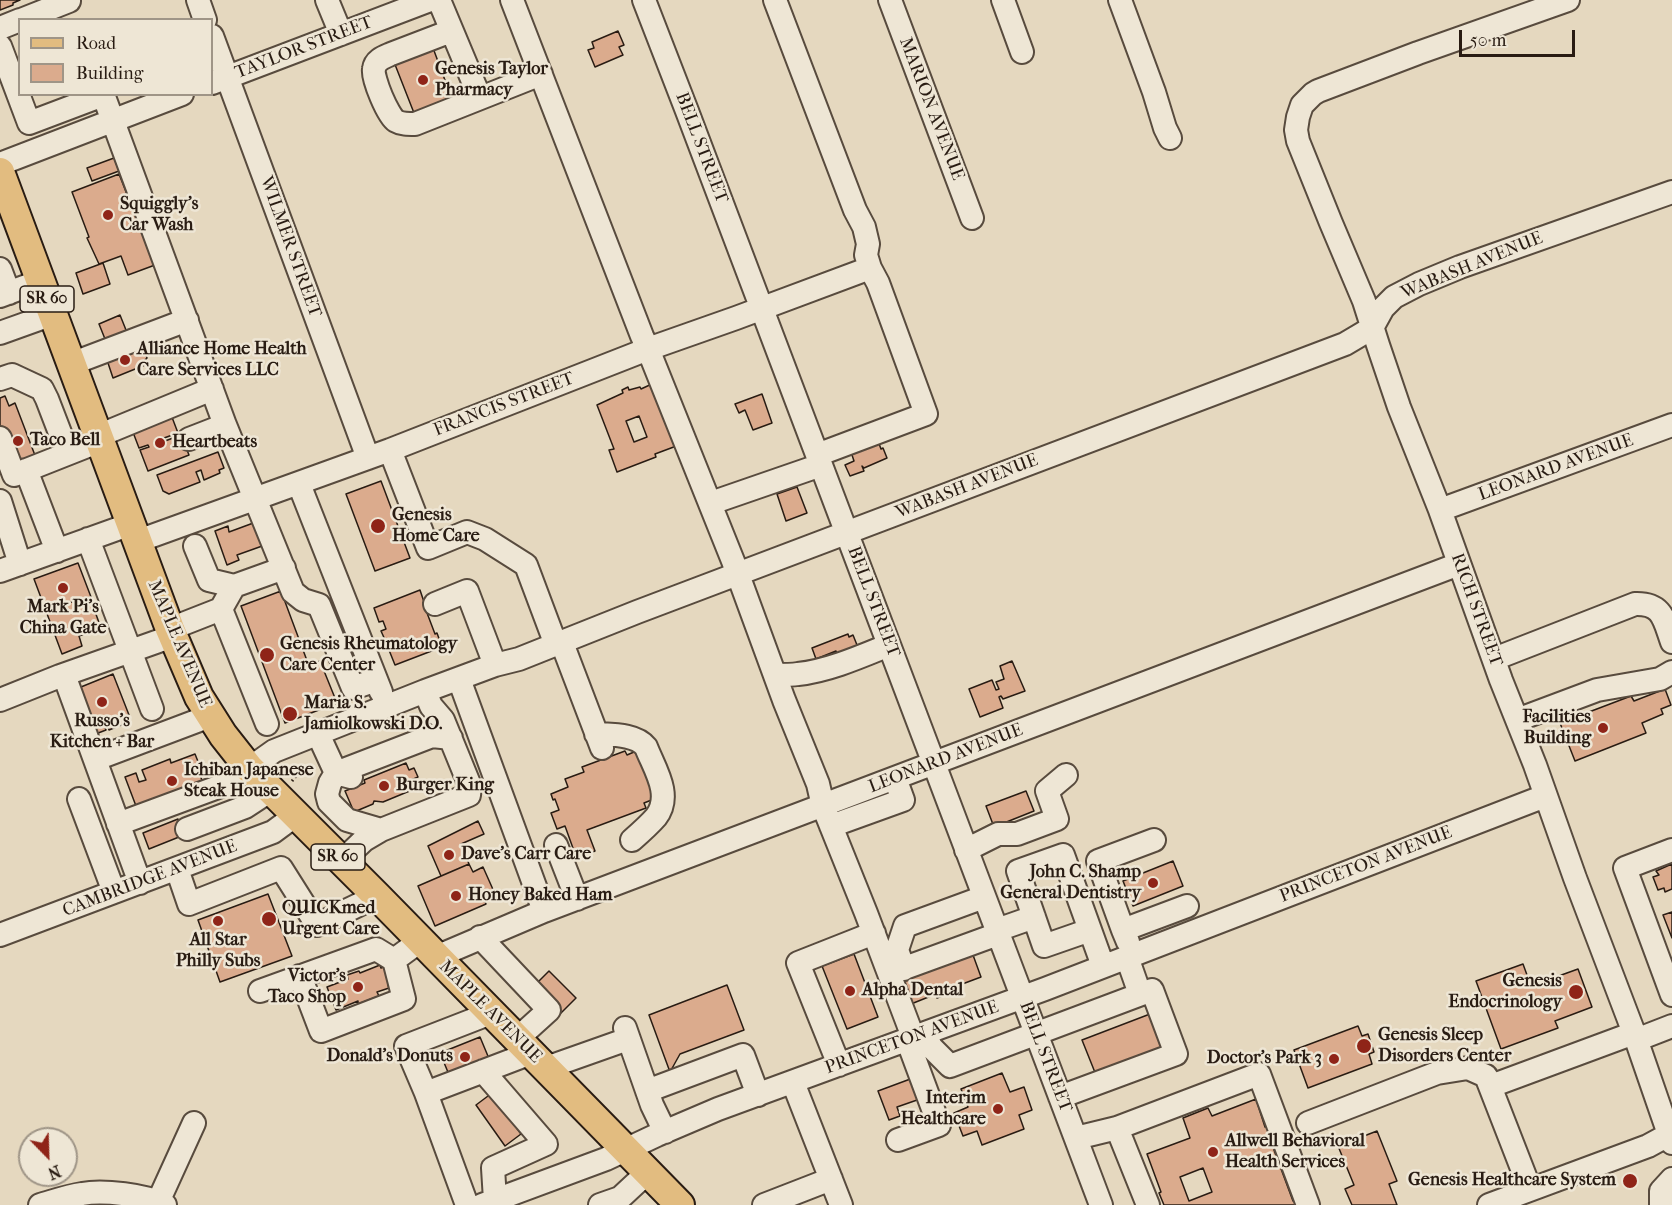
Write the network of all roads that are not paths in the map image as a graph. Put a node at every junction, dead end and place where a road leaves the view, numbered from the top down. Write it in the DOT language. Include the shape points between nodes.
graph roads {
  1 [pos="69,0"];
  2 [pos="198,0"];
  3 [pos="327,0"];
  4 [pos="430,0"];
  5 [pos="439,0"];
  6 [pos="512,0"];
  7 [pos="644,0"];
  8 [pos="775,0"];
  9 [pos="890,0"];
  10 [pos="1003,0"];
  11 [pos="1120,0"];
  12 [pos="1568,0"];
  13 [pos="25,18"];
  14 [pos="75,18"];
  15 [pos="204,18"];
  16 [pos="18,21"];
  17 [pos="0,28"];
  18 [pos="451,31"];
  19 [pos="341,34"];
  20 [pos="213,42"];
  21 [pos="0,46"];
  22 [pos="1022,52"];
  23 [pos="541,74"];
  24 [pos="219,80"];
  25 [pos="18,94"];
  26 [pos="19,96"];
  27 [pos="100,96"];
  28 [pos="103,96"];
  29 [pos="177,96"];
  30 [pos="480,98"];
  31 [pos="113,121"];
  32 [pos="1170,138"];
  33 [pos="0,164"];
  34 [pos="0,172"];
  35 [pos="1672,192"];
  36 [pos="972,218"];
  37 [pos="870,268"];
  38 [pos="0,269"];
  39 [pos="40,281"];
  40 [pos="4,295"];
  41 [pos="762,308"];
  42 [pos="53,314"];
  43 [pos="187,320"];
  44 [pos="1372,328"];
  45 [pos="0,333"];
  46 [pos="648,349"];
  47 [pos="71,364"];
  48 [pos="0,379"];
  49 [pos="212,389"];
  50 [pos="37,399"];
  51 [pos="225,425"];
  52 [pos="1672,425"];
  53 [pos="98,434"];
  54 [pos="0,438"];
  55 [pos="189,439"];
  56 [pos="58,446"];
  57 [pos="390,450"];
  58 [pos="368,458"];
  59 [pos="819,460"];
  60 [pos="26,470"];
  61 [pos="299,484"];
  62 [pos="255,499"];
  63 [pos="0,501"];
  64 [pos="711,503"];
  65 [pos="1440,510"];
  66 [pos="134,532"];
  67 [pos="846,532"];
  68 [pos="88,539"];
  69 [pos="195,546"];
  70 [pos="57,551"];
  71 [pos="1459,564"];
  72 [pos="10,568"];
  73 [pos="284,568"];
  74 [pos="738,574"];
  75 [pos="234,586"];
  76 [pos="343,596"];
  77 [pos="435,604"];
  78 [pos="319,605"];
  79 [pos="221,609"];
  80 [pos="171,632"];
  81 [pos="1672,642"];
  82 [pos="559,644"];
  83 [pos="889,645"];
  84 [pos="130,652"];
  85 [pos="1494,659"];
  86 [pos="495,665"];
  87 [pos="1672,672"];
  88 [pos="64,675"];
  89 [pos="775,675"];
  90 [pos="459,679"];
  91 [pos="376,680"];
  92 [pos="428,699"];
  93 [pos="0,700"];
  94 [pos="386,707"];
  95 [pos="152,709"];
  96 [pos="210,716"];
  97 [pos="1517,720"];
  98 [pos="267,724"];
  99 [pos="318,734"];
  100 [pos="441,737"];
  101 [pos="96,759"];
  102 [pos="933,764"];
  103 [pos="249,768"];
  104 [pos="327,774"];
  105 [pos="1066,775"];
  106 [pos="281,785"];
  107 [pos="1545,796"];
  108 [pos="79,799"];
  109 [pos="457,800"];
  110 [pos="296,814"];
  111 [pos="827,816"];
  112 [pos="118,824"];
  113 [pos="187,828"];
  114 [pos="381,830"];
  115 [pos="1154,840"];
  116 [pos="556,845"];
  117 [pos="966,850"];
  118 [pos="1672,850"];
  119 [pos="342,861"];
  120 [pos="177,869"];
  121 [pos="645,873"];
  122 [pos="140,883"];
  123 [pos="114,892"];
  124 [pos="377,896"];
  125 [pos="984,897"];
  126 [pos="577,898"];
  127 [pos="1187,906"];
  128 [pos="544,911"];
  129 [pos="1034,917"];
  130 [pos="1090,930"];
  131 [pos="1123,930"];
  132 [pos="997,932"];
  133 [pos="874,933"];
  134 [pos="0,935"];
  135 [pos="480,937"];
  136 [pos="428,949"];
  137 [pos="1130,956"];
  138 [pos="394,960"];
  139 [pos="1103,966"];
  140 [pos="897,971"];
  141 [pos="300,976"];
  142 [pos="260,991"];
  143 [pos="1140,994"];
  144 [pos="1672,995"];
  145 [pos="1022,997"];
  146 [pos="491,1013"];
  147 [pos="1672,1026"];
  148 [pos="1036,1034"];
  149 [pos="915,1036"];
  150 [pos="1635,1036"];
  151 [pos="531,1053"];
  152 [pos="838,1065"];
  153 [pos="483,1071"];
  154 [pos="795,1081"];
  155 [pos="1491,1086"];
  156 [pos="647,1091"];
  157 [pos="426,1093"];
  158 [pos="758,1095"];
  159 [pos="1060,1097"];
  160 [pos="194,1123"];
  161 [pos="1308,1123"];
  162 [pos="1117,1128"];
  163 [pos="665,1132"];
  164 [pos="1671,1137"];
  165 [pos="1076,1138"];
  166 [pos="898,1140"];
  167 [pos="626,1150"];
  168 [pos="648,1172"];
  169 [pos="831,1179"];
  170 [pos="1672,1179"];
  171 [pos="1530,1189"];
  172 [pos="489,1202"];
  173 [pos="162,1203"];
  174 [pos="40,1205"];
  175 [pos="467,1205"];
  176 [pos="600,1205"];
  177 [pos="680,1205"];
  178 [pos="764,1205"];
  179 [pos="842,1205"];
  180 [pos="1101,1205"];
  181 [pos="1148,1205"];
  182 [pos="1308,1205"];
  183 [pos="1489,1205"];
  184 [pos="1661,1205"];
  1 -- 13 [label="street"];
  1 -- 14 [label="street"];
  2 -- 15 [label="street"];
  3 -- 19 [label="street"];
  4 -- 19 [label="street, TAYLOR STREET"];
  5 -- 18 [label="street"];
  6 -- 23 [label="street"];
  7 -- 41 [label="street, BELL STREET"];
  8 -- 37 [label="street" via="864,227"];
  9 -- 36 [label="street, MARION AVENUE"];
  10 -- 22 [label="street"];
  11 -- 32 [label="street"];
  12 -- 44 [label="street, RICH STREET" via="1318,92 1302,105 1296,130 1298,141"];
  16 -- 17 [label="street"];
  18 -- 30 [label="street"];
  18 -- 30 [label="street" via="376,63 375,79 389,114 396,121 415,124"];
  19 -- 24 [label="street, TAYLOR STREET"];
  20 -- 24 [label="street, WILMER STREET"];
  21 -- 25 [label="street"];
  23 -- 30 [label="street"];
  23 -- 46 [label="street"];
  24 -- 58 [label="street, WILMER STREET"];
  26 -- 27 [label="street" via="29,123"];
  28 -- 31 [label="street"];
  29 -- 31 [label="street"];
  31 -- 33 [label="street"];
  31 -- 43 [label="street"];
  34 -- 39 [label="main road, MAPLE AVENUE / SR 60"];
  35 -- 44 [label="street, WABASH AVENUE" via="1419,284 1394,297"];
  37 -- 41 [label="street, FRANCIS STREET"];
  37 -- 59 [label="street" via="926,414"];
  38 -- 40 [label="street"];
  39 -- 40 [label="street"];
  39 -- 42 [label="main road, MAPLE AVENUE / SR 60"];
  41 -- 46 [label="street, FRANCIS STREET"];
  41 -- 59 [label="street, BELL STREET"];
  42 -- 45 [label="street"];
  42 -- 47 [label="main road, MAPLE AVENUE / SR 60"];
  43 -- 47 [label="street"];
  43 -- 49 [label="street"];
  44 -- 65 [label="street, RICH STREET"];
  44 -- 67 [label="street, WABASH AVENUE" via="1345,344"];
  46 -- 57 [label="street, FRANCIS STREET"];
  46 -- 64 [label="street"];
  47 -- 53 [label="main road, MAPLE AVENUE / SR 60"];
  48 -- 56 [label="street" via="12,375 42,389"];
  49 -- 51 [label="street"];
  49 -- 53 [label="street"];
  50 -- 56 [label="street"];
  51 -- 55 [label="street"];
  51 -- 62 [label="street"];
  52 -- 65 [label="street, LEONARD AVENUE"];
  53 -- 56 [label="street"];
  53 -- 66 [label="main road, MAPLE AVENUE / SR 60"];
  54 -- 60 [label="street" via="14,475"];
  56 -- 60 [label="street"];
  57 -- 58 [label="street, FRANCIS STREET"];
  57 -- 82 [label="street" via="428,548 467,532 526,565"];
  58 -- 61 [label="street, FRANCIS STREET"];
  59 -- 64 [label="street"];
  59 -- 67 [label="street, BELL STREET"];
  60 -- 70 [label="street"];
  61 -- 62 [label="street, FRANCIS STREET"];
  61 -- 76 [label="street"];
  62 -- 66 [label="street, FRANCIS STREET"];
  62 -- 73 [label="street"];
  63 -- 72 [label="street"];
  64 -- 74 [label="street"];
  65 -- 71 [label="street, RICH STREET"];
  66 -- 68 [label="street, FRANCIS STREET"];
  66 -- 80 [label="main road, MAPLE AVENUE / SR 60"];
  67 -- 74 [label="street, WABASH AVENUE"];
  67 -- 83 [label="street, BELL STREET"];
  68 -- 70 [label="street, FRANCIS STREET"];
  68 -- 84 [label="street"];
  69 -- 75 [label="street" via="209,580"];
  70 -- 72 [label="street, FRANCIS STREET"];
  71 -- 85 [label="street, RICH STREET"];
  71 -- 102 [label="street, LEONARD AVENUE"];
  73 -- 75 [label="street"];
  73 -- 78 [label="street" via="293,592"];
  74 -- 82 [label="street, WABASH AVENUE"];
  74 -- 89 [label="street"];
  75 -- 79 [label="street"];
  76 -- 78 [label="street"];
  76 -- 91 [label="street"];
  77 -- 86 [label="street" via="467,591"];
  78 -- 91 [label="street" via="353,688"];
  79 -- 80 [label="street"];
  79 -- 98 [label="street"];
  80 -- 84 [label="street"];
  80 -- 96 [label="main road, MAPLE AVENUE / SR 60"];
  81 -- 85 [label="street" via="1660,612 1653,606 1635,604"];
  82 -- 86 [label="street, WABASH AVENUE"];
  82 -- 121 [label="street" via="600,742 624,736 642,742 664,792 657,816 629,832"];
  83 -- 89 [label="street" via="800,674"];
  83 -- 102 [label="street, BELL STREET"];
  84 -- 88 [label="street"];
  84 -- 95 [label="street"];
  85 -- 97 [label="street, RICH STREET"];
  86 -- 90 [label="street, WABASH AVENUE"];
  87 -- 97 [label="street" via="1660,679 1597,690"];
  88 -- 93 [label="street"];
  88 -- 101 [label="street"];
  89 -- 111 [label="street"];
  90 -- 92 [label="street, WABASH AVENUE"];
  90 -- 128 [label="street"];
  91 -- 94 [label="street"];
  92 -- 94 [label="street, WABASH AVENUE"];
  92 -- 100 [label="street" via="443,720"];
  94 -- 99 [label="street, WABASH AVENUE"];
  96 -- 101 [label="street"];
  96 -- 103 [label="main road, MAPLE AVENUE / SR 60"];
  97 -- 107 [label="street, RICH STREET"];
  99 -- 103 [label="street, WABASH AVENUE" via="274,751"];
  99 -- 104 [label="street"];
  100 -- 104 [label="street"];
  100 -- 109 [label="street" via="470,786 469,795"];
  101 -- 112 [label="street"];
  102 -- 111 [label="street, LEONARD AVENUE" via="895,778"];
  102 -- 117 [label="street, BELL STREET"];
  103 -- 106 [label="main road, MAPLE AVENUE / SR 60"];
  103 -- 112 [label="street, WABASH AVENUE" via="229,783"];
  104 -- 109 [label="street" via="356,778 437,749 450,763 459,787"];
  104 -- 114 [label="street" via="329,802 347,820"];
  105 -- 117 [label="street" via="1047,791 1057,819 1017,834 998,834"];
  106 -- 110 [label="main road, MAPLE AVENUE / SR 60"];
  106 -- 113 [label="street" via="245,807"];
  107 -- 137 [label="street, PRINCETON AVENUE"];
  107 -- 150 [label="street, RICH STREET"];
  108 -- 123 [label="street"];
  109 -- 114 [label="street"];
  110 -- 119 [label="main road, MAPLE AVENUE / SR 60"];
  110 -- 120 [label="street, CAMBRIDGE AVENUE" via="273,832"];
  111 -- 121 [label="street, LEONARD AVENUE"];
  111 -- 133 [label="street"];
  112 -- 122 [label="street"];
  114 -- 119 [label="street" via="363,840"];
  115 -- 131 [label="street" via="1098,861"];
  116 -- 126 [label="street"];
  117 -- 125 [label="street, BELL STREET"];
  118 -- 144 [label="street" via="1624,868"];
  119 -- 124 [label="main road, MAPLE AVENUE / SR 60"];
  120 -- 122 [label="street, CAMBRIDGE AVENUE"];
  120 -- 124 [label="street" via="189,904 282,868 317,925"];
  121 -- 126 [label="street, LEONARD AVENUE"];
  122 -- 123 [label="street, CAMBRIDGE AVENUE"];
  123 -- 134 [label="street, CAMBRIDGE AVENUE"];
  124 -- 136 [label="main road, MAPLE AVENUE / SR 60"];
  125 -- 132 [label="street, BELL STREET"];
  125 -- 140 [label="street" via="905,926 897,950"];
  126 -- 128 [label="street, LEONARD AVENUE"];
  127 -- 131 [label="street"];
  128 -- 135 [label="street, LEONARD AVENUE"];
  129 -- 130 [label="street" via="1044,946"];
  129 -- 130 [label="street" via="1018,871 1063,855"];
  129 -- 132 [label="street"];
  130 -- 139 [label="street"];
  131 -- 137 [label="street"];
  132 -- 140 [label="street"];
  132 -- 145 [label="street, BELL STREET"];
  133 -- 140 [label="street"];
  133 -- 152 [label="street" via="798,963"];
  135 -- 136 [label="street, LEONARD AVENUE"];
  135 -- 151 [label="street" via="549,1010"];
  136 -- 138 [label="street, LEONARD AVENUE"];
  136 -- 146 [label="main road, MAPLE AVENUE / SR 60"];
  137 -- 139 [label="street, PRINCETON AVENUE"];
  137 -- 143 [label="street"];
  138 -- 141 [label="street" via="376,949"];
  138 -- 141 [label="street" via="404,999 321,1031"];
  139 -- 145 [label="street, PRINCETON AVENUE"];
  140 -- 149 [label="street"];
  141 -- 142 [label="street"];
  143 -- 148 [label="street"];
  143 -- 159 [label="street" via="1152,990 1176,1054"];
  145 -- 148 [label="street, BELL STREET"];
  145 -- 149 [label="street, PRINCETON AVENUE"];
  146 -- 151 [label="main road, MAPLE AVENUE / SR 60"];
  146 -- 157 [label="street" via="406,1046"];
  147 -- 150 [label="street"];
  148 -- 149 [label="street" via="950,1066"];
  148 -- 159 [label="street, BELL STREET"];
  149 -- 152 [label="street, PRINCETON AVENUE"];
  149 -- 166 [label="street" via="939,1125"];
  150 -- 155 [label="street"];
  150 -- 164 [label="street, RICH STREET"];
  151 -- 153 [label="street"];
  151 -- 156 [label="street" via="626,1033"];
  151 -- 167 [label="main road, MAPLE AVENUE / SR 60"];
  152 -- 154 [label="street, PRINCETON AVENUE"];
  153 -- 157 [label="street"];
  153 -- 172 [label="street" via="546,1144 493,1168"];
  154 -- 158 [label="street, PRINCETON AVENUE"];
  154 -- 169 [label="street"];
  155 -- 161 [label="street" via="1486,1076 1468,1068 1437,1073"];
  155 -- 171 [label="street"];
  156 -- 158 [label="street" via="743,1055"];
  156 -- 163 [label="street"];
  157 -- 175 [label="street"];
  158 -- 163 [label="street, PRINCETON AVENUE"];
  159 -- 165 [label="street, BELL STREET"];
  160 -- 173 [label="street"];
  162 -- 165 [label="street"];
  162 -- 181 [label="street"];
  162 -- 182 [label="street" via="1259,1074"];
  163 -- 167 [label="street, PRINCETON AVENUE"];
  164 -- 171 [label="street"];
  165 -- 180 [label="street, BELL STREET"];
  167 -- 168 [label="main road, MAPLE AVENUE / SR 60"];
  167 -- 172 [label="street, PRINCETON AVENUE"];
  168 -- 176 [label="street" via="620,1198"];
  168 -- 177 [label="main road, MAPLE AVENUE / SR 60"];
  169 -- 178 [label="street"];
  169 -- 179 [label="street"];
  170 -- 184 [label="street" via="1661,1191"];
  171 -- 183 [label="street"];
  173 -- 174 [label="street" via="122,1194 84,1193"];
}
